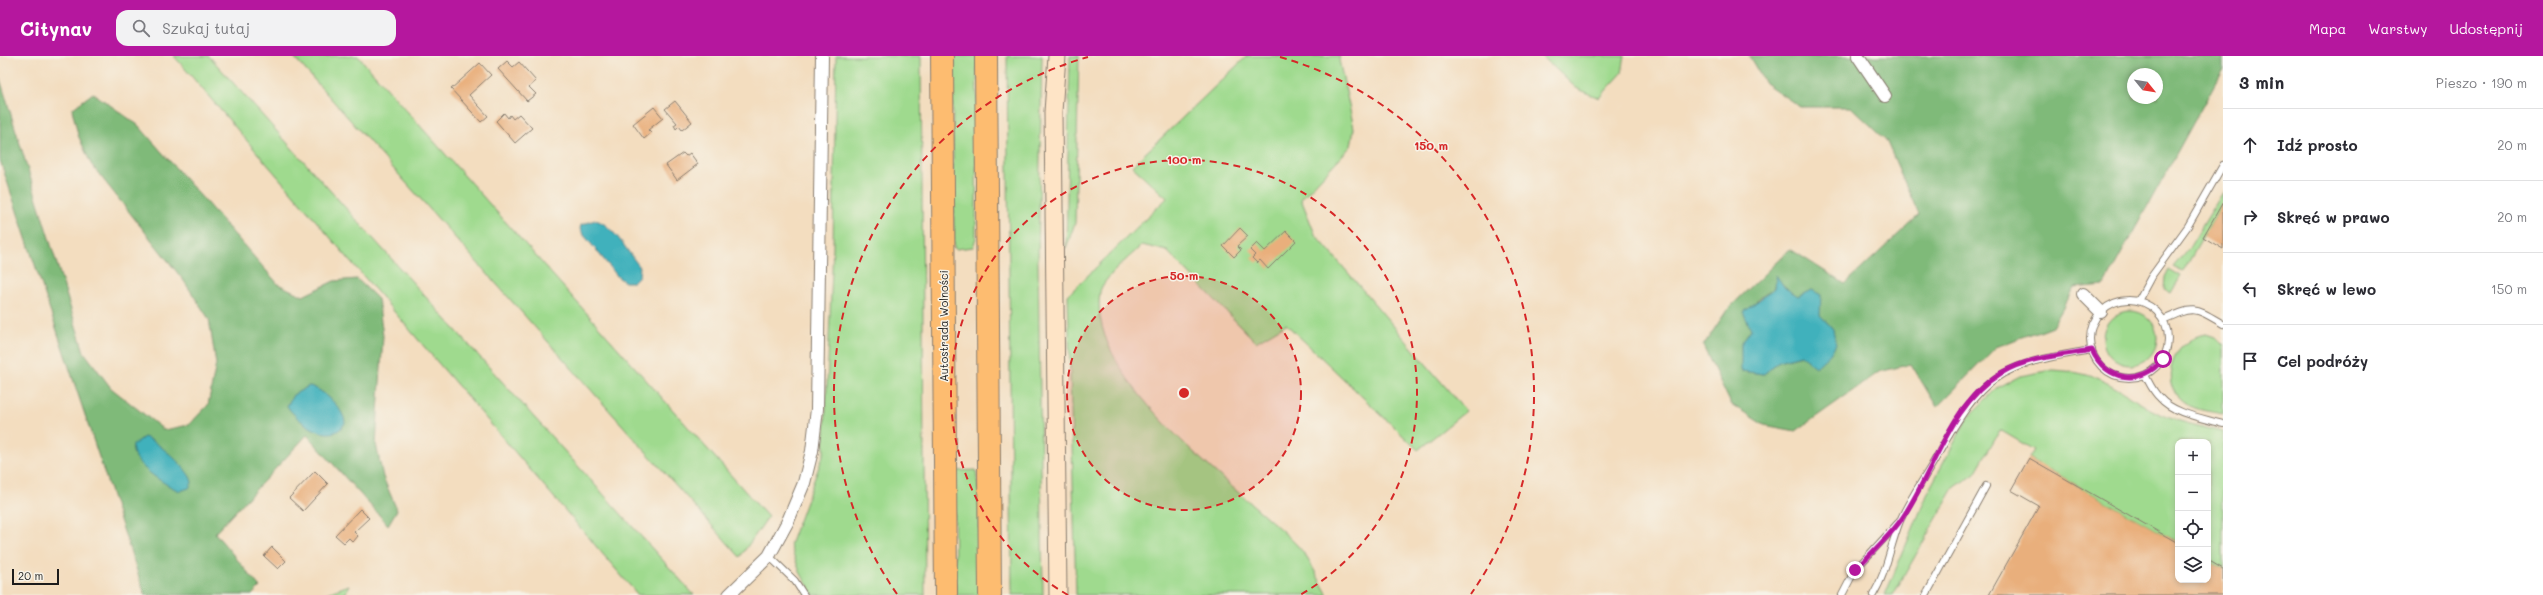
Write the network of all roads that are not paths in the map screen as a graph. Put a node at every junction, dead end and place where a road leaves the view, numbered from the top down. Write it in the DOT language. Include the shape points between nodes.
graph roads {
  1 [pos="822,56"];
  2 [pos="942,56"];
  3 [pos="986,56"];
  4 [pos="1057,56"];
  5 [pos="1858,56"];
  6 [pos="1885,96"];
  7 [pos="2223,165"];
  8 [pos="2083,294"];
  9 [pos="2138,301"];
  10 [pos="2101,312"];
  11 [pos="2163,320"];
  12 [pos="2223,324"];
  13 [pos="2092,350"];
  14 [pos="2145,375"];
  15 [pos="2223,424"];
  16 [pos="1986,486"];
  17 [pos="1900,521"];
  18 [pos="769,556"];
  19 [pos="729,595"];
  20 [pos="804,595"];
  21 [pos="946,595"];
  22 [pos="990,595"];
  23 [pos="1058,595"];
  24 [pos="1842,595"];
  25 [pos="1873,595"];
  26 [pos="1926,595"];
  1 -- 18 [label="street" via="817,409 804,483"];
  2 -- 21 [label="highway, Autostrada Wolności"];
  3 -- 22 [label="highway"];
  4 -- 23 [label="street" via="1053,112"];
  5 -- 6 [label="street"];
  7 -- 9 [label="lane" via="2188,226 2151,277"];
  8 -- 10 [label="street"];
  9 -- 10 [label="lane" via="2122,301"];
  9 -- 11 [label="lane" via="2153,308"];
  10 -- 13 [label="lane" via="2093,326"];
  11 -- 12 [label="lane" via="2190,309 2200,311"];
  11 -- 14 [label="lane" via="2168,335 2166,351 2158,365"];
  13 -- 14 [label="lane" via="2100,364 2113,374 2129,378"];
  13 -- 17 [label="lane" via="2018,365 1988,383 1967,405"];
  14 -- 15 [label="lane" via="2166,404 2182,412"];
  16 -- 26 [label="lane"];
  17 -- 24 [label="lane" via="1855,570"];
  17 -- 25 [label="lane" via="1880,583"];
  18 -- 19 [label="street"];
  18 -- 20 [label="lane" via="795,581"];
}
